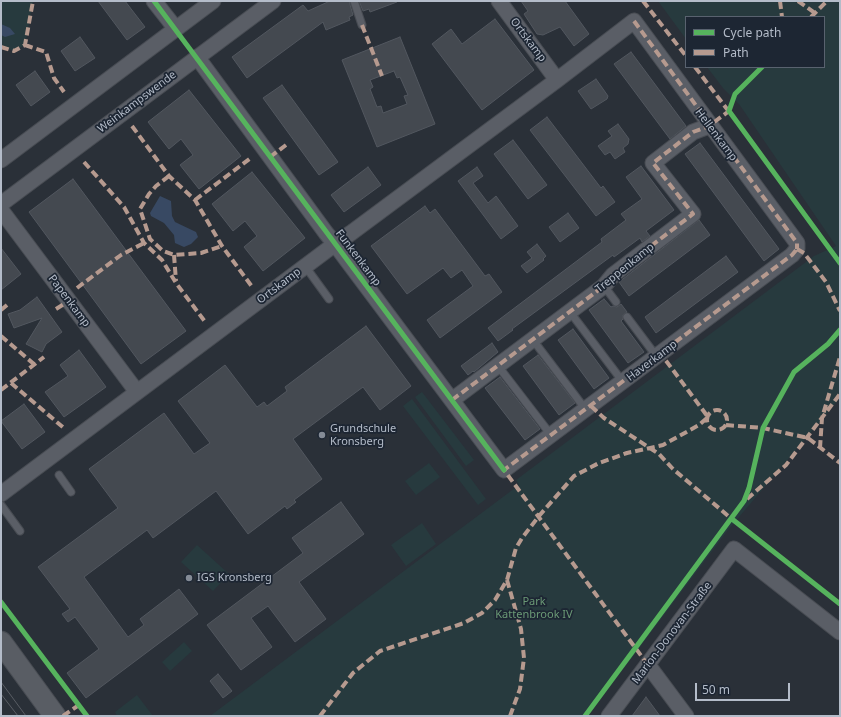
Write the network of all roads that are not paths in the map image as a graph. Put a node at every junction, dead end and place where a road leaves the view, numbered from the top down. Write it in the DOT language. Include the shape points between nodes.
graph roads {
  1 [pos="154,1"];
  2 [pos="214,1"];
  3 [pos="273,1"];
  4 [pos="354,1"];
  5 [pos="499,1"];
  6 [pos="634,21"];
  7 [pos="362,25"];
  8 [pos="176,29"];
  9 [pos="197,58"];
  10 [pos="557,80"];
  11 [pos="709,126"];
  12 [pos="1,160"];
  13 [pos="1,204"];
  14 [pos="1,210"];
  15 [pos="335,244"];
  16 [pos="797,250"];
  17 [pos="305,266"];
  18 [pos="604,286"];
  19 [pos="329,299"];
  20 [pos="616,302"];
  21 [pos="570,312"];
  22 [pos="627,317"];
  23 [pos="533,340"];
  24 [pos="657,357"];
  25 [pos="498,366"];
  26 [pos="623,382"];
  27 [pos="137,392"];
  28 [pos="452,400"];
  29 [pos="586,410"];
  30 [pos="551,435"];
  31 [pos="504,470"];
  32 [pos="59,475"];
  33 [pos="71,492"];
  34 [pos="1,494"];
  35 [pos="1,505"];
  36 [pos="20,531"];
  37 [pos="840,632"];
  38 [pos="1,642"];
  39 [pos="648,665"];
  40 [pos="55,716"];
  41 [pos="609,716"];
  42 [pos="686,716"];
  1 -- 8 [label="street"];
  2 -- 8 [label="street"];
  3 -- 9 [label="street, Weinkampswende"];
  4 -- 7 [label="lane"];
  5 -- 10 [label="street, Ortskamp"];
  6 -- 10 [label="street, Ortskamp"];
  6 -- 11 [label="street, Hellenkamp"];
  8 -- 12 [label="street"];
  9 -- 13 [label="street, Weinkampswende"];
  9 -- 15 [label="street, Funkenkamp"];
  10 -- 15 [label="street, Ortskamp"];
  11 -- 16 [label="street, Hellenkamp" via="797,243"];
  11 -- 18 [label="street, Treppenkamp" via="693,132 653,163 693,214 613,274"];
  14 -- 27 [label="street, Papenkamp"];
  15 -- 17 [label="street, Ortskamp"];
  15 -- 28 [label="street, Funkenkamp"];
  16 -- 24 [label="street, Haverkamp"];
  17 -- 19 [label="lane"];
  17 -- 27 [label="street, Ortskamp"];
  18 -- 20 [label="lane"];
  18 -- 21 [label="street, Treppenkamp"];
  21 -- 23 [label="street, Treppenkamp"];
  21 -- 26 [label="lane"];
  22 -- 24 [label="lane"];
  23 -- 25 [label="street, Treppenkamp"];
  23 -- 29 [label="lane"];
  24 -- 26 [label="street, Haverkamp"];
  25 -- 28 [label="street, Treppenkamp"];
  25 -- 30 [label="lane"];
  26 -- 29 [label="street, Haverkamp"];
  27 -- 34 [label="street, Ortskamp"];
  28 -- 31 [label="street, Funkenkamp"];
  29 -- 30 [label="street, Haverkamp"];
  30 -- 31 [label="street, Haverkamp"];
  32 -- 33 [label="lane"];
  35 -- 36 [label="lane"];
  37 -- 39 [label="street, Marion-Donovan-Straße" via="734,549"];
  38 -- 40 [label="main road"];
  39 -- 41 [label="street, Marion-Donovan-Straße"];
  39 -- 42 [label="street"];
}
